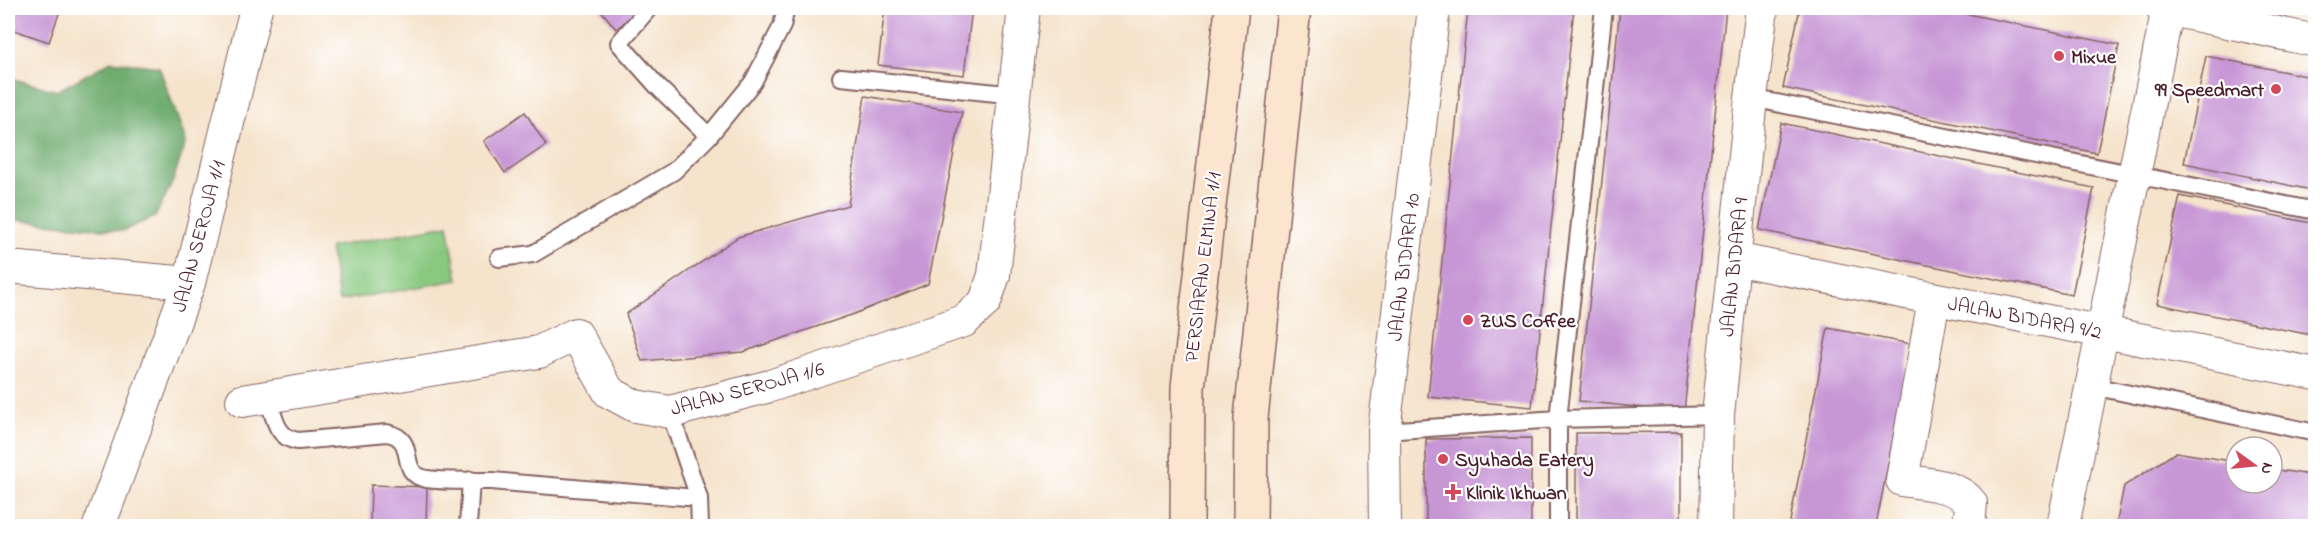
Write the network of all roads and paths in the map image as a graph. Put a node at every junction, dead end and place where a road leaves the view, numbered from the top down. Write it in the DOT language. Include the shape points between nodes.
graph roads {
  1 [pos="256,8"];
  2 [pos="649,8"];
  3 [pos="786,8"];
  4 [pos="1024,8"];
  5 [pos="1233,8"];
  6 [pos="1294,8"];
  7 [pos="1434,8"];
  8 [pos="1604,8"];
  9 [pos="1762,8"];
  10 [pos="2166,8"];
  11 [pos="2316,41"];
  12 [pos="841,77"];
  13 [pos="1016,95"];
  14 [pos="1751,98"];
  15 [pos="709,135"];
  16 [pos="2134,175"];
  17 [pos="2316,211"];
  18 [pos="499,258"];
  19 [pos="1734,259"];
  20 [pos="8,267"];
  21 [pos="189,283"];
  22 [pos="1934,299"];
  23 [pos="2102,332"];
  24 [pos="2316,374"];
  25 [pos="2092,386"];
  26 [pos="255,399"];
  27 [pos="670,412"];
  28 [pos="1718,415"];
  29 [pos="1558,420"];
  30 [pos="1384,431"];
  31 [pos="2316,433"];
  32 [pos="471,480"];
  33 [pos="699,498"];
  34 [pos="99,526"];
  35 [pos="468,526"];
  36 [pos="700,526"];
  37 [pos="1187,526"];
  38 [pos="1250,526"];
  39 [pos="1385,526"];
  40 [pos="1558,526"];
  41 [pos="1716,526"];
  42 [pos="1968,526"];
  43 [pos="2063,526"];
  1 -- 21 [label="street, JALAN SEROJA 1/1"];
  2 -- 15 [label="lane" via="619,43"];
  3 -- 15 [label="lane" via="782,26 753,82"];
  4 -- 13 [label="street, JALAN SEROJA 1/6"];
  5 -- 37 [label="main road, PERSIARAN ELMINA 1/1" via="1188,387"];
  6 -- 38 [label="main road" via="1251,418"];
  7 -- 30 [label="street, JALAN BIDARA 10"];
  8 -- 29 [label="lane"];
  9 -- 14 [label="street, JALAN BIDARA 9"];
  10 -- 11 [label="street"];
  10 -- 16 [label="street"];
  12 -- 13 [label="lane"];
  13 -- 27 [label="street, JALAN SEROJA 1/6" via="994,275 985,302 964,321 770,386"];
  14 -- 16 [label="lane"];
  14 -- 19 [label="street, JALAN BIDARA 9"];
  15 -- 18 [label="lane" via="674,171 533,254"];
  16 -- 17 [label="lane"];
  16 -- 23 [label="street"];
  19 -- 22 [label="street, JALAN BIDARA 9/2"];
  19 -- 28 [label="street, JALAN BIDARA 9"];
  20 -- 21 [label="street"];
  21 -- 34 [label="street, JALAN SEROJA 1/1"];
  22 -- 23 [label="street, JALAN BIDARA 9/2"];
  22 -- 42 [label="street" via="1902,480 1965,494 1971,503"];
  23 -- 24 [label="street, JALAN BIDARA 9/2"];
  23 -- 25 [label="street"];
  25 -- 31 [label="lane"];
  25 -- 43 [label="street"];
  26 -- 27 [label="street, JALAN SEROJA 1/6" via="539,352 576,334 609,393 636,406"];
  26 -- 32 [label="lane" via="289,440 397,435 405,442 410,469 417,476"];
  27 -- 33 [label="lane"];
  28 -- 29 [label="lane"];
  28 -- 41 [label="street, JALAN BIDARA 9"];
  29 -- 30 [label="lane"];
  29 -- 40 [label="lane"];
  30 -- 39 [label="street, JALAN BIDARA 10"];
  32 -- 33 [label="lane"];
  32 -- 35 [label="lane"];
  33 -- 36 [label="lane"];
}
